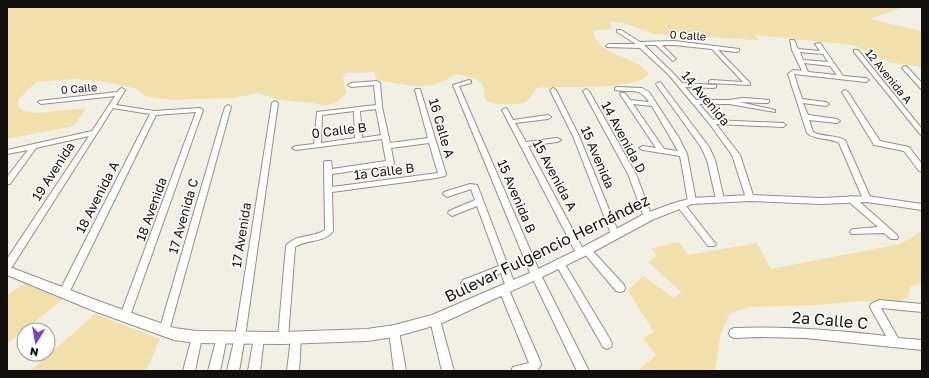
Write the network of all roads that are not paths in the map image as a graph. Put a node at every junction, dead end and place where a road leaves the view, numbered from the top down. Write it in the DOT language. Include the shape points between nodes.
graph roads {
  1 [pos="620,31"];
  2 [pos="792,41"];
  3 [pos="661,42"];
  4 [pos="818,44"];
  5 [pos="640,45"];
  6 [pos="610,46"];
  7 [pos="713,47"];
  8 [pos="737,50"];
  9 [pos="795,50"];
  10 [pos="856,51"];
  11 [pos="824,52"];
  12 [pos="673,59"];
  13 [pos="800,61"];
  14 [pos="832,64"];
  15 [pos="905,68"];
  16 [pos="806,73"];
  17 [pos="841,77"];
  18 [pos="866,80"];
  19 [pos="469,82"];
  20 [pos="659,84"];
  21 [pos="679,84"];
  22 [pos="351,85"];
  23 [pos="922,87"];
  24 [pos="616,89"];
  25 [pos="418,90"];
  26 [pos="553,90"];
  27 [pos="121,92"];
  28 [pos="586,92"];
  29 [pos="845,92"];
  30 [pos="623,94"];
  31 [pos="799,100"];
  32 [pos="767,101"];
  33 [pos="41,102"];
  34 [pos="628,102"];
  35 [pos="694,102"];
  36 [pos="729,102"];
  37 [pos="275,103"];
  38 [pos="652,104"];
  39 [pos="826,104"];
  40 [pos="112,106"];
  41 [pos="228,107"];
  42 [pos="379,107"];
  43 [pos="357,109"];
  44 [pos="505,110"];
  45 [pos="773,111"];
  46 [pos="154,113"];
  47 [pos="548,117"];
  48 [pos="804,117"];
  49 [pos="837,121"];
  50 [pos="511,122"];
  51 [pos="711,122"];
  52 [pos="783,125"];
  53 [pos="93,133"];
  54 [pos="922,133"];
  55 [pos="384,137"];
  56 [pos="359,140"];
  57 [pos="432,140"];
  58 [pos="557,140"];
  59 [pos="317,145"];
  60 [pos="524,145"];
  61 [pos="34,146"];
  62 [pos="386,146"];
  63 [pos="296,148"];
  64 [pos="643,148"];
  65 [pos="661,150"];
  66 [pos="7,152"];
  67 [pos="683,154"];
  68 [pos="922,169"];
  69 [pos="442,174"];
  70 [pos="7,182"];
  71 [pos="329,190"];
  72 [pos="447,194"];
  73 [pos="750,198"];
  74 [pos="720,199"];
  75 [pos="851,199"];
  76 [pos="867,199"];
  77 [pos="480,201"];
  78 [pos="686,202"];
  79 [pos="922,207"];
  80 [pos="452,212"];
  81 [pos="648,217"];
  82 [pos="886,230"];
  83 [pos="854,232"];
  84 [pos="615,234"];
  85 [pos="894,237"];
  86 [pos="711,244"];
  87 [pos="583,252"];
  88 [pos="560,263"];
  89 [pos="504,268"];
  90 [pos="7,269"];
  91 [pos="536,275"];
  92 [pos="466,283"];
  93 [pos="508,288"];
  94 [pos="620,288"];
  95 [pos="64,292"];
  96 [pos="922,308"];
  97 [pos="125,316"];
  98 [pos="435,320"];
  99 [pos="394,331"];
  100 [pos="164,332"];
  101 [pos="734,333"];
  102 [pos="197,337"];
  103 [pos="222,337"];
  104 [pos="240,337"];
  105 [pos="258,338"];
  106 [pos="283,338"];
  107 [pos="296,338"];
  108 [pos="895,342"];
  109 [pos="607,344"];
  110 [pos="922,345"];
  111 [pos="189,371"];
  112 [pos="214,371"];
  113 [pos="233,371"];
  114 [pos="254,371"];
  115 [pos="293,371"];
  116 [pos="400,371"];
  117 [pos="448,371"];
  118 [pos="517,371"];
  119 [pos="583,371"];
  1 -- 5 [label="street, 14 Avenida"];
  2 -- 9 [label="street"];
  3 -- 5 [label="street, 0 Calle"];
  3 -- 7 [label="street, 0 Calle"];
  3 -- 12 [label="street"];
  4 -- 11 [label="street"];
  5 -- 6 [label="street, 0 Calle"];
  5 -- 21 [label="street, 14 Avenida"];
  7 -- 8 [label="street, 0 Calle"];
  7 -- 21 [label="street" via="748,84"];
  9 -- 11 [label="street"];
  9 -- 13 [label="street"];
  10 -- 54 [label="street, 12 Avenida A"];
  11 -- 14 [label="street"];
  13 -- 14 [label="street"];
  13 -- 16 [label="street"];
  14 -- 17 [label="street"];
  15 -- 23 [label="street"];
  16 -- 17 [label="street"];
  16 -- 31 [label="street" via="791,73"];
  17 -- 18 [label="street"];
  19 -- 91 [label="street, 15 Avenida B" via="456,84"];
  20 -- 74 [label="street" via="705,147 711,160"];
  21 -- 35 [label="street, 14 Avenida"];
  22 -- 42 [label="street" via="377,83"];
  24 -- 38 [label="street" via="642,90 647,93"];
  25 -- 57 [label="street, 16 Calle A"];
  26 -- 84 [label="street, 15 Avenida" via="576,136"];
  27 -- 33 [label="street, 0 Calle"];
  27 -- 40 [label="street, 19 Avenida"];
  28 -- 81 [label="street, 14 Avenida D" via="632,174"];
  29 -- 68 [label="street" via="877,143 906,149"];
  30 -- 34 [label="street"];
  31 -- 39 [label="street"];
  31 -- 48 [label="street"];
  32 -- 36 [label="street"];
  34 -- 38 [label="street"];
  34 -- 65 [label="street"];
  35 -- 36 [label="street"];
  35 -- 51 [label="street, 14 Avenida"];
  36 -- 45 [label="street"];
  37 -- 104 [label="street, 17 Avenida"];
  38 -- 67 [label="street"];
  40 -- 46 [label="street"];
  40 -- 53 [label="street, 19 Avenida"];
  41 -- 100 [label="street, 17 Avenida C"];
  42 -- 43 [label="street"];
  42 -- 55 [label="street"];
  43 -- 56 [label="street"];
  43 -- 59 [label="street" via="318,114"];
  44 -- 50 [label="street, 15 Avenida A"];
  46 -- 95 [label="street, 18 Avenida A"];
  46 -- 97 [label="street, 18 Avenida" via="200,110"];
  47 -- 50 [label="street"];
  48 -- 49 [label="street"];
  48 -- 76 [label="street" via="813,135 842,142"];
  50 -- 60 [label="street, 15 Avenida A"];
  51 -- 52 [label="street"];
  51 -- 73 [label="street, 14 Avenida" via="736,155"];
  53 -- 61 [label="street"];
  53 -- 90 [label="street, 19 Avenida"];
  55 -- 56 [label="street, 0 Calle B"];
  55 -- 62 [label="street"];
  56 -- 59 [label="street, 0 Calle B"];
  57 -- 62 [label="street"];
  57 -- 69 [label="street, 16 Calle A"];
  58 -- 60 [label="street"];
  59 -- 63 [label="street, 0 Calle B"];
  60 -- 87 [label="street, 15 Avenida A"];
  61 -- 66 [label="street"];
  61 -- 70 [label="street"];
  62 -- 71 [label="street" via="390,163 388,164 328,168"];
  64 -- 65 [label="street"];
  65 -- 67 [label="street"];
  67 -- 78 [label="street"];
  69 -- 71 [label="street, 1a Calle B"];
  71 -- 106 [label="street" via="329,231 325,235 296,242 291,246"];
  72 -- 77 [label="street" via="470,186 474,187"];
  73 -- 74 [label="street, Bulevar Fulgencio Hernández"];
  73 -- 75 [label="street, Bulevar Fulgencio Hernández" via="821,201"];
  74 -- 78 [label="street, Bulevar Fulgencio Hernández"];
  75 -- 76 [label="street, Bulevar Fulgencio Hernández"];
  75 -- 82 [label="street"];
  76 -- 79 [label="street, Bulevar Fulgencio Hernández"];
  77 -- 80 [label="street"];
  77 -- 89 [label="street"];
  78 -- 81 [label="street, Bulevar Fulgencio Hernández"];
  78 -- 86 [label="street"];
  81 -- 84 [label="street, Bulevar Fulgencio Hernández"];
  82 -- 83 [label="street"];
  82 -- 85 [label="street"];
  84 -- 87 [label="street, Bulevar Fulgencio Hernández"];
  87 -- 88 [label="street, Bulevar Fulgencio Hernández"];
  87 -- 94 [label="street"];
  88 -- 91 [label="street, Bulevar Fulgencio Hernández"];
  88 -- 109 [label="street"];
  89 -- 92 [label="street"];
  89 -- 93 [label="street"];
  90 -- 95 [label="street, Bulevar Fulgencio Hernández"];
  91 -- 93 [label="street, Bulevar Fulgencio Hernández"];
  91 -- 119 [label="street, 15 Avenida B"];
  93 -- 98 [label="street, Bulevar Fulgencio Hernández"];
  93 -- 118 [label="street" via="535,365"];
  95 -- 97 [label="street, Bulevar Fulgencio Hernández"];
  96 -- 108 [label="street" via="879,304 875,307"];
  97 -- 100 [label="street, Bulevar Fulgencio Hernández"];
  98 -- 99 [label="street, Bulevar Fulgencio Hernández"];
  98 -- 117 [label="street"];
  99 -- 107 [label="street, Bulevar Fulgencio Hernández" via="367,335"];
  99 -- 116 [label="street"];
  100 -- 102 [label="street, Bulevar Fulgencio Hernández"];
  101 -- 108 [label="street, 2a Calle C" via="767,331 821,334"];
  102 -- 103 [label="street, Bulevar Fulgencio Hernández"];
  102 -- 111 [label="street"];
  103 -- 104 [label="street, Bulevar Fulgencio Hernández"];
  103 -- 112 [label="street"];
  104 -- 105 [label="street, Bulevar Fulgencio Hernández"];
  104 -- 113 [label="street, 17 Avenida"];
  105 -- 106 [label="street, Bulevar Fulgencio Hernández"];
  105 -- 114 [label="street"];
  106 -- 107 [label="street, Bulevar Fulgencio Hernández"];
  107 -- 115 [label="street"];
  108 -- 110 [label="street, 2a Calle C"];
}
